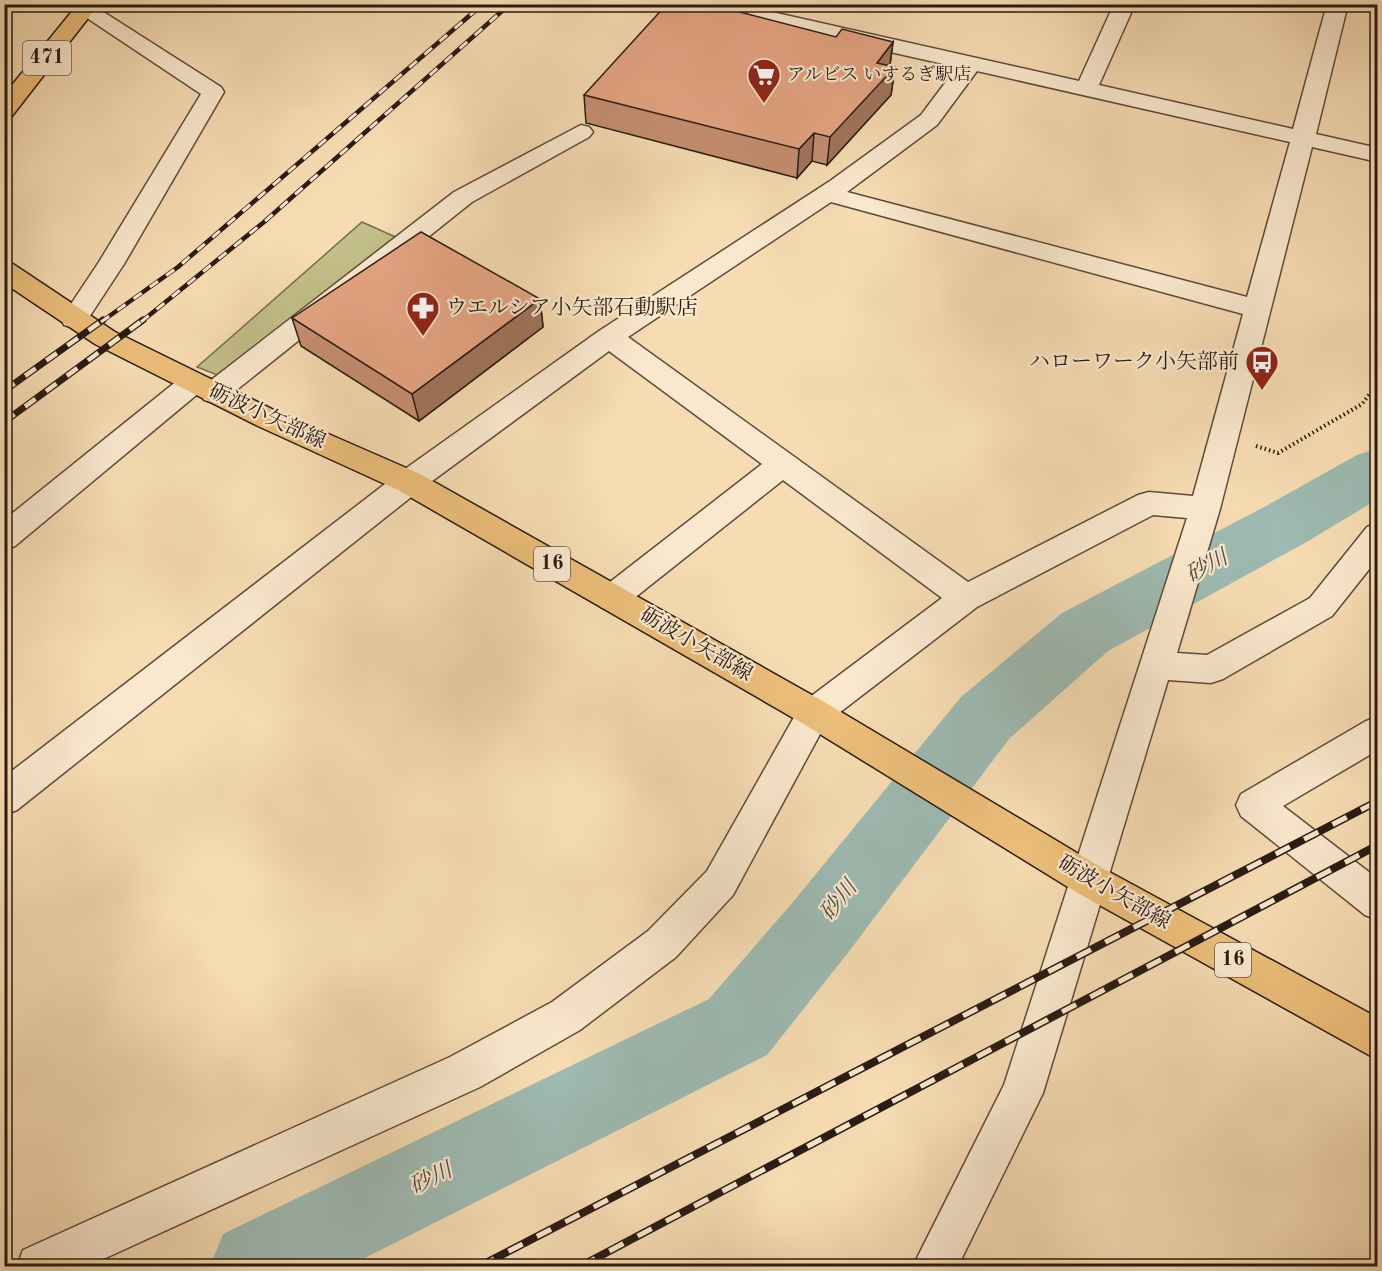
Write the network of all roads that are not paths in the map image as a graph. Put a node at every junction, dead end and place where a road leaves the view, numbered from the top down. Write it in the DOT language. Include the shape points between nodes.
graph roads {
  1 [pos="755,4"];
  2 [pos="1338,4"];
  3 [pos="1117,6"];
  4 [pos="83,7"];
  5 [pos="820,8"];
  6 [pos="781,20"];
  7 [pos="848,36"];
  8 [pos="971,64"];
  9 [pos="1086,90"];
  10 [pos="4,111"];
  11 [pos="581,132"];
  12 [pos="1304,139"];
  13 [pos="1377,155"];
  14 [pos="828,194"];
  15 [pos="4,270"];
  16 [pos="1258,309"];
  17 [pos="74,319"];
  18 [pos="609,337"];
  19 [pos="204,388"];
  20 [pos="783,464"];
  21 [pos="409,482"];
  22 [pos="1205,509"];
  23 [pos="1377,535"];
  24 [pos="4,538"];
  25 [pos="612,598"];
  26 [pos="966,598"];
  27 [pos="1156,665"];
  28 [pos="814,713"];
  29 [pos="1377,732"];
  30 [pos="4,799"];
  31 [pos="1089,880"];
  32 [pos="1377,902"];
  33 [pos="1377,1040"];
  34 [pos="39,1266"];
  35 [pos="935,1266"];
  1 -- 6 [label="street" via="754,9 765,17"];
  2 -- 12 [label="street"];
  3 -- 9 [label="street"];
  4 -- 10 [label="main road, 471"];
  4 -- 17 [label="street" via="213,92"];
  5 -- 6 [label="street"];
  5 -- 7 [label="street" via="824,17"];
  6 -- 7 [label="street"];
  7 -- 8 [label="street"];
  8 -- 9 [label="street"];
  8 -- 14 [label="street" via="929,120"];
  9 -- 12 [label="street"];
  11 -- 19 [label="street" via="463,197"];
  12 -- 13 [label="street"];
  12 -- 16 [label="street"];
  14 -- 16 [label="street"];
  14 -- 18 [label="street"];
  15 -- 17 [label="main road, 砺波小矢部線 / 16"];
  16 -- 22 [label="street"];
  17 -- 19 [label="main road, 砺波小矢部線 / 16"];
  18 -- 20 [label="street"];
  18 -- 21 [label="street"];
  19 -- 21 [label="main road, 砺波小矢部線 / 16"];
  19 -- 24 [label="street"];
  20 -- 25 [label="street"];
  20 -- 26 [label="street"];
  21 -- 25 [label="main road, 砺波小矢部線 / 16"];
  21 -- 30 [label="street"];
  22 -- 26 [label="street" via="1149,503"];
  22 -- 27 [label="street"];
  23 -- 27 [label="street" via="1321,607 1211,669"];
  25 -- 28 [label="main road, 砺波小矢部線 / 16"];
  26 -- 28 [label="street"];
  27 -- 31 [label="street"];
  28 -- 31 [label="main road, 砺波小矢部線 / 16"];
  28 -- 34 [label="street" via="720,883 662,944 566,1016 465,1072"];
  29 -- 32 [label="street" via="1254,805"];
  31 -- 33 [label="main road, 砺波小矢部線 / 16"];
  31 -- 35 [label="street" via="1022,1093"];
}
